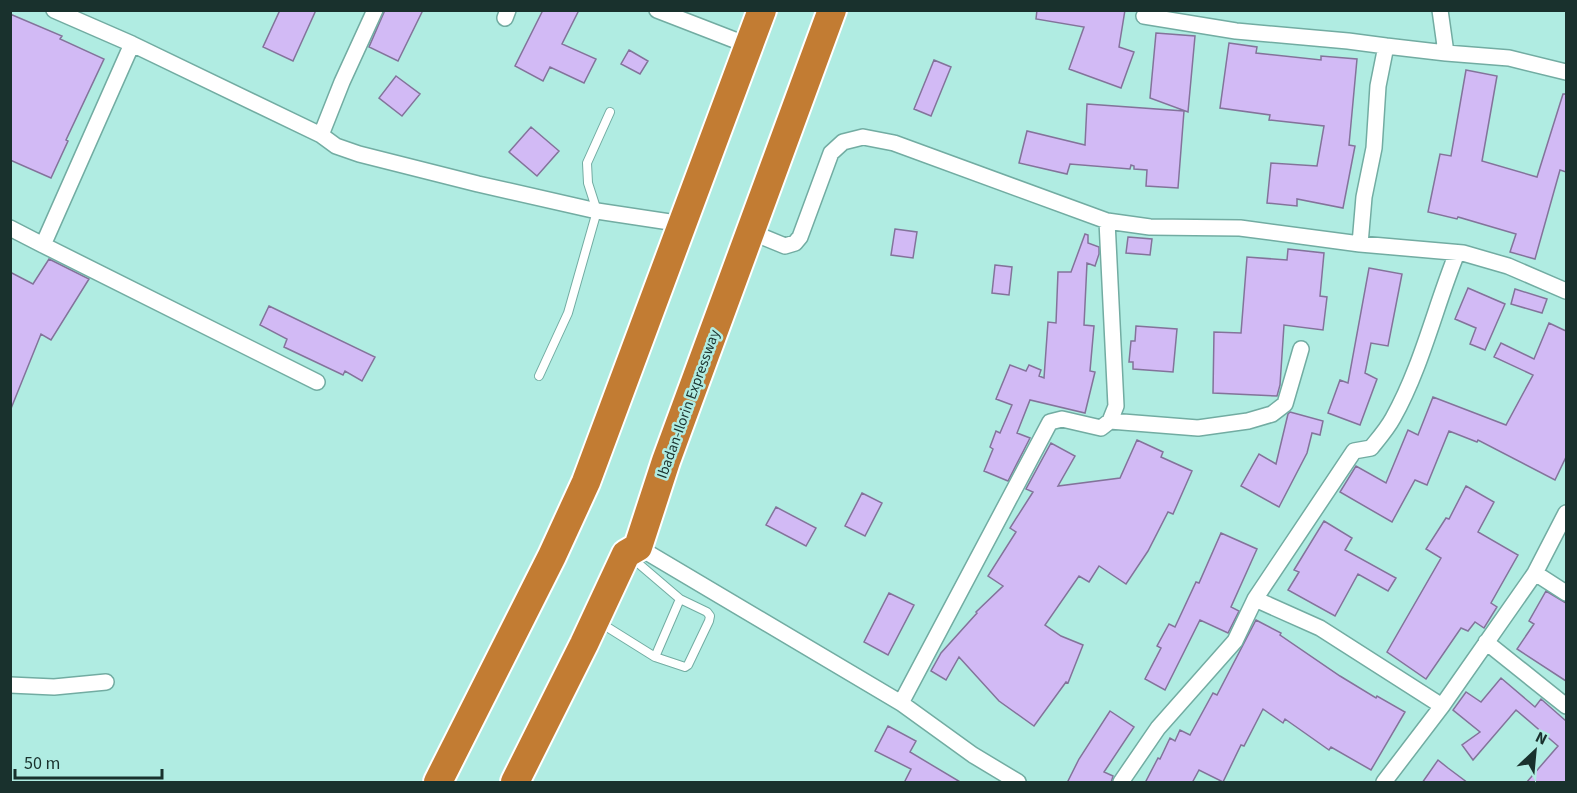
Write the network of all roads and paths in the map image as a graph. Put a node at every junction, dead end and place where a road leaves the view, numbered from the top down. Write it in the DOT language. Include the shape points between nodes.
graph roads {
  1 [pos="54,10"];
  2 [pos="375,10"];
  3 [pos="657,10"];
  4 [pos="762,10"];
  5 [pos="832,10"];
  6 [pos="1440,10"];
  7 [pos="1144,16"];
  8 [pos="132,44"];
  9 [pos="750,46"];
  10 [pos="1386,46"];
  11 [pos="1446,53"];
  12 [pos="1566,72"];
  13 [pos="610,112"];
  14 [pos="321,135"];
  15 [pos="597,212"];
  16 [pos="1107,222"];
  17 [pos="683,224"];
  18 [pos="10,228"];
  19 [pos="751,232"];
  20 [pos="1360,244"];
  21 [pos="43,245"];
  22 [pos="1457,253"];
  23 [pos="1566,291"];
  24 [pos="1301,349"];
  25 [pos="539,376"];
  26 [pos="317,382"];
  27 [pos="1110,421"];
  28 [pos="1566,513"];
  29 [pos="632,550"];
  30 [pos="1535,573"];
  31 [pos="1566,593"];
  32 [pos="680,598"];
  33 [pos="1255,599"];
  34 [pos="596,620"];
  35 [pos="1486,642"];
  36 [pos="655,657"];
  37 [pos="106,682"];
  38 [pos="10,685"];
  39 [pos="901,704"];
  40 [pos="1442,706"];
  41 [pos="1566,706"];
  42 [pos="438,783"];
  43 [pos="515,783"];
  44 [pos="1018,783"];
  45 [pos="1121,783"];
  46 [pos="1384,783"];
  1 -- 8 [label="street"];
  2 -- 14 [label="street"];
  3 -- 9 [label="street"];
  4 -- 9 [label="highway"];
  5 -- 19 [label="highway, Ibadan-Ilorin Expressway"];
  6 -- 11 [label="street"];
  7 -- 10 [label="street" via="1236,31"];
  8 -- 14 [label="street"];
  8 -- 21 [label="street"];
  9 -- 17 [label="highway"];
  10 -- 11 [label="street"];
  10 -- 20 [label="street"];
  11 -- 12 [label="street" via="1509,58"];
  13 -- 15 [label="lane" via="587,163 588,183"];
  14 -- 15 [label="street" via="336,146 359,154"];
  15 -- 17 [label="street"];
  15 -- 25 [label="lane" via="568,314"];
  16 -- 19 [label="street" via="894,143 863,137 843,142 831,153 795,243 785,246"];
  16 -- 20 [label="street" via="1240,228"];
  16 -- 27 [label="street" via="1116,406"];
  17 -- 42 [label="highway" via="586,482"];
  18 -- 21 [label="street"];
  19 -- 29 [label="highway, Ibadan-Ilorin Expressway"];
  20 -- 22 [label="street"];
  21 -- 26 [label="street"];
  22 -- 23 [label="street" via="1508,266"];
  22 -- 33 [label="street" via="1420,360 1393,419 1371,448 1354,451"];
  24 -- 27 [label="street" via="1285,404 1272,414 1198,428"];
  27 -- 39 [label="street" via="1101,428 1062,419 1050,422"];
  28 -- 30 [label="street"];
  29 -- 32 [label="lane"];
  29 -- 34 [label="highway, Ibadan-Ilorin Expressway"];
  29 -- 39 [label="street"];
  30 -- 31 [label="street"];
  30 -- 35 [label="street"];
  32 -- 36 [label="lane"];
  32 -- 36 [label="lane" via="707,612 709,621 688,665"];
  33 -- 40 [label="street" via="1320,628"];
  33 -- 45 [label="street" via="1235,641 1158,728"];
  34 -- 36 [label="lane"];
  34 -- 43 [label="highway, Ibadan-Ilorin Expressway"];
  35 -- 40 [label="street"];
  35 -- 41 [label="street"];
  37 -- 38 [label="street" via="54,687"];
  39 -- 44 [label="street"];
  40 -- 46 [label="street"];
}
